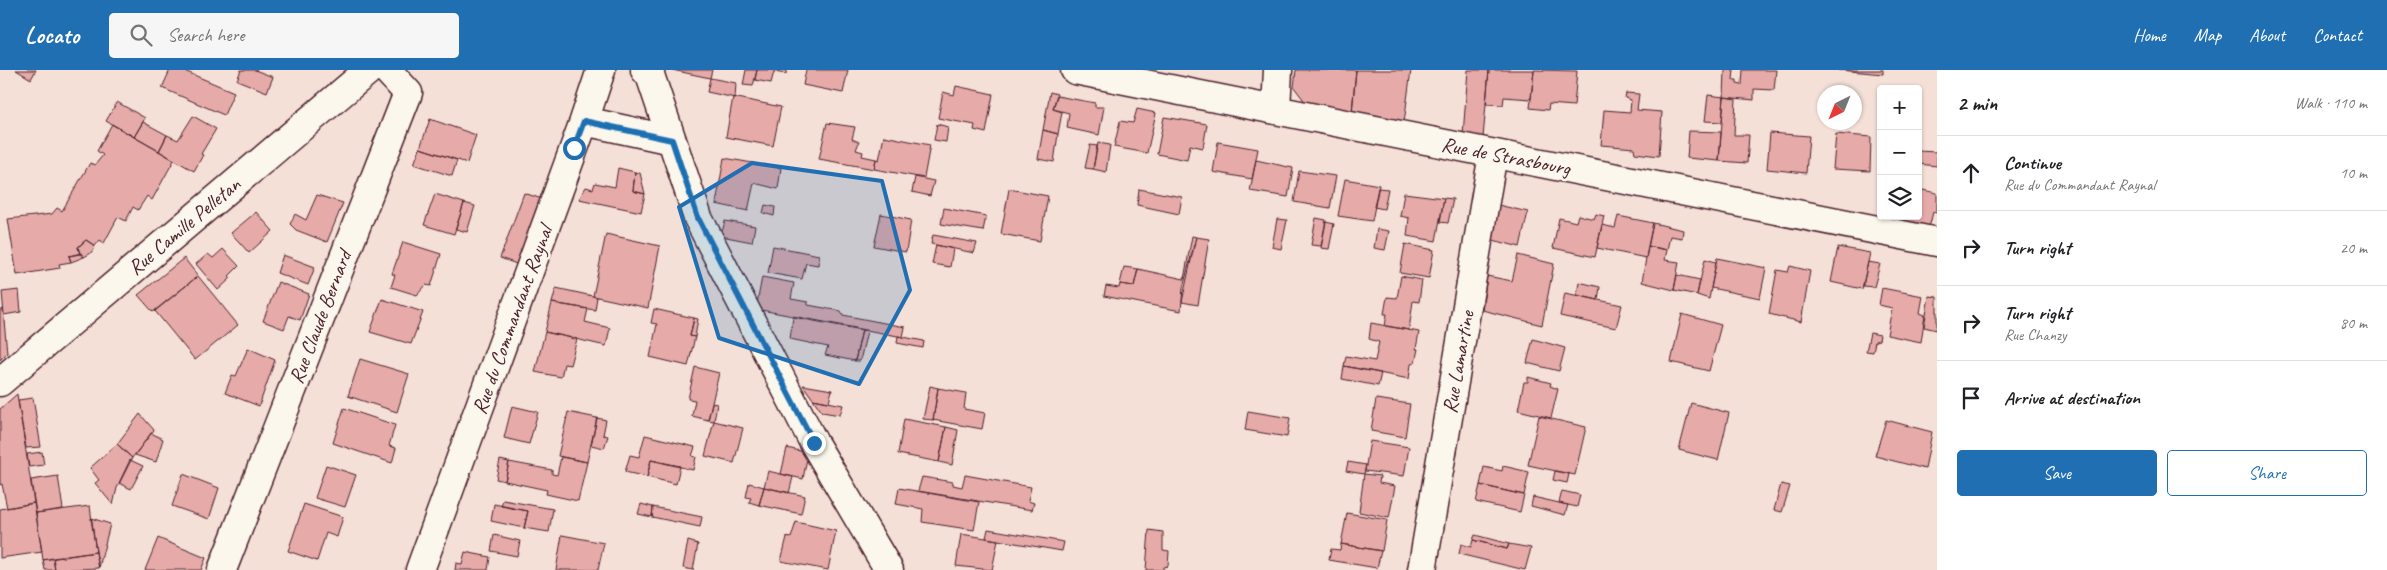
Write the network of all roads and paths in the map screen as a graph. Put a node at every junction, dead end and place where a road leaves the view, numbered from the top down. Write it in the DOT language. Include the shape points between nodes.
graph roads {
  1 [pos="369,70"];
  2 [pos="387,70"];
  3 [pos="601,70"];
  4 [pos="646,70"];
  5 [pos="1074,70"];
  6 [pos="1278,70"];
  7 [pos="1276,109"];
  8 [pos="584,121"];
  9 [pos="672,140"];
  10 [pos="1493,154"];
  11 [pos="1937,242"];
  12 [pos="0,382"];
  13 [pos="222,570"];
  14 [pos="420,570"];
  15 [pos="889,570"];
  16 [pos="1422,570"];
  1 -- 12 [label="street, Rue Camille Pelletan"];
  2 -- 13 [label="street, Rue Claude Bernard" via="408,93"];
  3 -- 8 [label="street, Rue du Commandant Raynal"];
  4 -- 9 [label="street"];
  5 -- 7 [label="street, Rue de Strasbourg"];
  6 -- 7 [label="street"];
  7 -- 10 [label="street, Rue de Strasbourg"];
  8 -- 9 [label="street"];
  8 -- 14 [label="street, Rue du Commandant Raynal"];
  9 -- 15 [label="street" via="698,218 814,443"];
  10 -- 11 [label="street, Rue de Strasbourg"];
  10 -- 16 [label="street, Rue Lamartine"];
}
